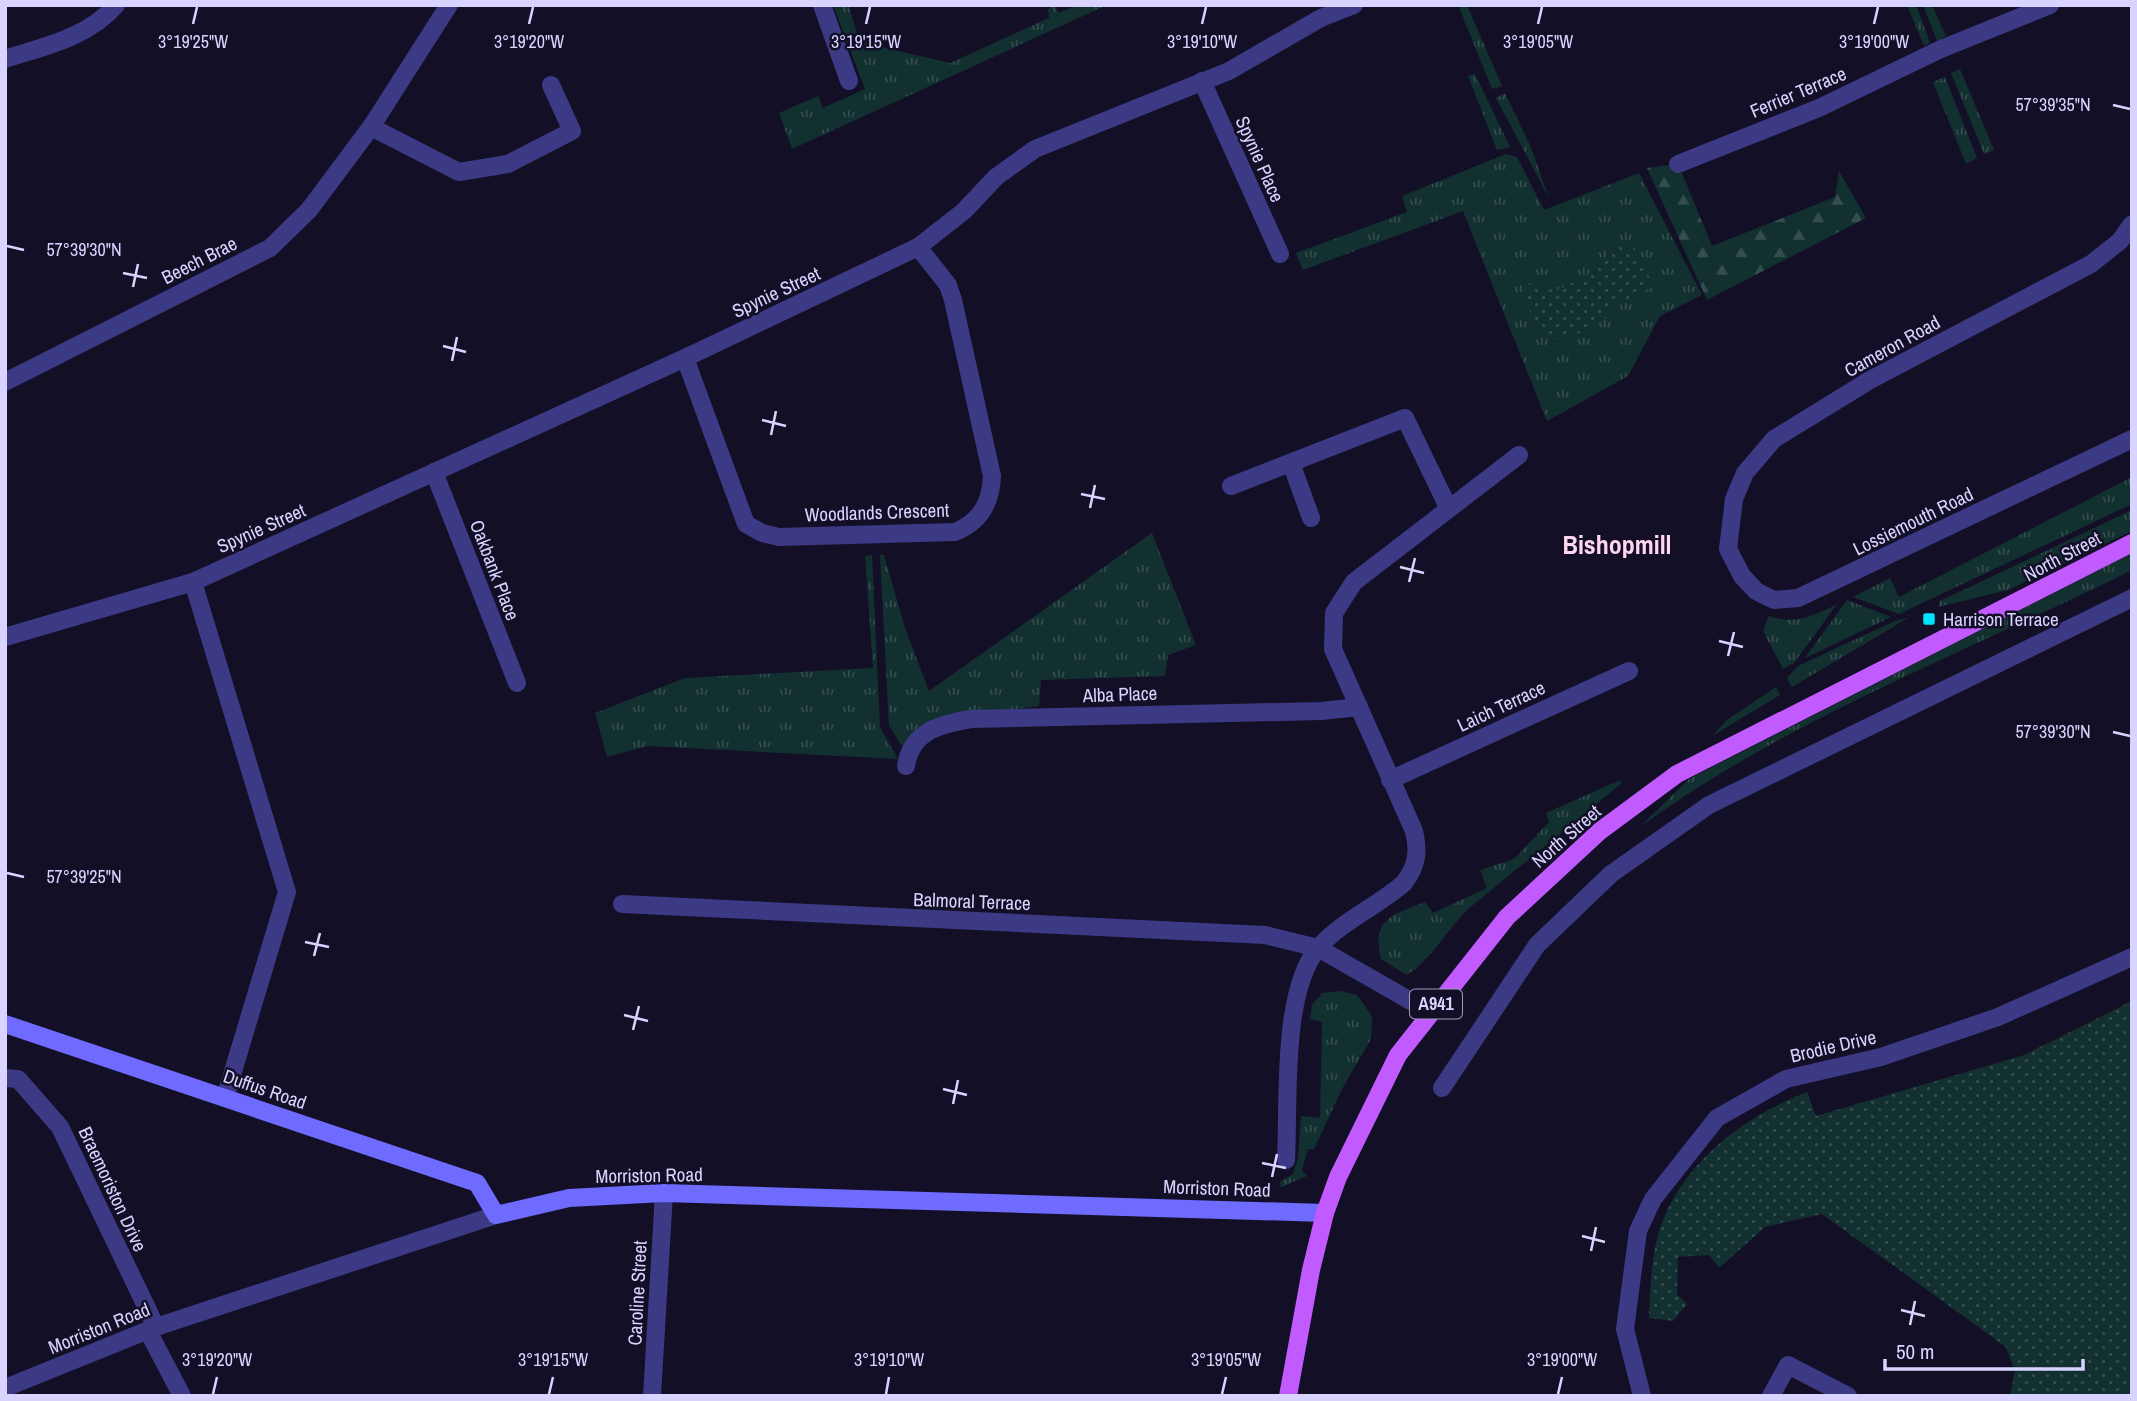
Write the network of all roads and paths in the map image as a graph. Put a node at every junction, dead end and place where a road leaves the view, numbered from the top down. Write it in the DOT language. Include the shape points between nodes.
graph roads {
  1 [pos="116,5"];
  2 [pos="449,5"];
  3 [pos="822,5"];
  4 [pos="1354,5"];
  5 [pos="2050,5"];
  6 [pos="5,59"];
  7 [pos="849,81"];
  8 [pos="1202,81"];
  9 [pos="551,85"];
  10 [pos="371,127"];
  11 [pos="1678,164"];
  12 [pos="2132,224"];
  13 [pos="918,247"];
  14 [pos="1280,254"];
  15 [pos="685,358"];
  16 [pos="5,382"];
  17 [pos="2132,439"];
  18 [pos="1519,455"];
  19 [pos="1291,463"];
  20 [pos="435,472"];
  21 [pos="1231,486"];
  22 [pos="1448,507"];
  23 [pos="1311,518"];
  24 [pos="2132,543"];
  25 [pos="1728,549"];
  26 [pos="192,582"];
  27 [pos="2132,598"];
  28 [pos="5,637"];
  29 [pos="1629,671"];
  30 [pos="517,683"];
  31 [pos="1359,707"];
  32 [pos="906,766"];
  33 [pos="1390,780"];
  34 [pos="622,904"];
  35 [pos="1318,948"];
  36 [pos="2132,957"];
  37 [pos="1430,1012"];
  38 [pos="5,1024"];
  39 [pos="12,1079"];
  40 [pos="1442,1088"];
  41 [pos="225,1098"];
  42 [pos="1286,1160"];
  43 [pos="664,1193"];
  44 [pos="1325,1213"];
  45 [pos="496,1215"];
  46 [pos="152,1329"];
  47 [pos="5,1388"];
  48 [pos="182,1396"];
  49 [pos="652,1396"];
  50 [pos="1288,1396"];
  51 [pos="1642,1396"];
  52 [pos="1771,1396"];
  53 [pos="1847,1396"];
  1 -- 6 [label="street" via="78,35"];
  2 -- 10 [label="street, Beech Brae"];
  3 -- 7 [label="street"];
  4 -- 8 [label="street, Spynie Street"];
  5 -- 11 [label="street, Ferrier Terrace" via="1941,49 1819,108"];
  8 -- 13 [label="street, Spynie Street" via="1035,149 996,177 964,211"];
  8 -- 14 [label="street, Spynie Place"];
  9 -- 10 [label="street" via="572,131 508,164 458,172"];
  10 -- 16 [label="street, Beech Brae" via="309,211 270,248"];
  12 -- 25 [label="street, Cameron Road" via="2120,241 2091,264 1870,380 1774,439 1745,473 1734,499"];
  13 -- 15 [label="street, Spynie Street"];
  13 -- 15 [label="street, Woodlands Crescent" via="948,285 953,300 992,475 991,492 972,525 955,533 779,537 746,524"];
  15 -- 20 [label="street, Spynie Street"];
  17 -- 25 [label="street, Lossiemouth Road" via="1798,598 1774,600 1756,591"];
  18 -- 22 [label="street"];
  19 -- 21 [label="street"];
  19 -- 22 [label="street" via="1405,418"];
  19 -- 23 [label="street"];
  20 -- 26 [label="street, Spynie Street"];
  20 -- 30 [label="street, Oakbank Place"];
  22 -- 31 [label="street" via="1354,582 1334,613 1334,649"];
  24 -- 37 [label="main road, North Street / A941" via="1677,774 1600,831 1507,917"];
  26 -- 28 [label="street, Spynie Street"];
  26 -- 41 [label="street" via="287,892"];
  27 -- 40 [label="street" via="1709,804 1611,874 1537,945"];
  29 -- 33 [label="street, Laich Terrace"];
  31 -- 32 [label="street, Alba Place" via="971,719 928,731 912,746"];
  31 -- 33 [label="street"];
  33 -- 35 [label="street" via="1418,845 1413,871 1385,900 1359,914"];
  34 -- 35 [label="street, Balmoral Terrace" via="1265,934"];
  35 -- 37 [label="street, Balmoral Terrace"];
  35 -- 42 [label="street" via="1296,997 1292,1019"];
  36 -- 51 [label="street, Brodie Drive" via="1998,1017 1881,1057 1786,1079 1717,1118 1653,1199 1638,1231 1625,1329"];
  37 -- 44 [label="main road, North Street / A941" via="1398,1055 1373,1102"];
  38 -- 41 [label="main road, Duffus Road"];
  39 -- 46 [label="street, Braemoriston Drive" via="60,1126"];
  41 -- 45 [label="main road, Duffus Road" via="477,1183"];
  43 -- 44 [label="main road, Morriston Road"];
  43 -- 45 [label="main road, Morriston Road" via="569,1198"];
  43 -- 49 [label="street, Caroline Street"];
  44 -- 50 [label="main road, North Street / A941"];
  45 -- 46 [label="street, Morriston Road"];
  46 -- 47 [label="street, Morriston Road"];
  46 -- 48 [label="street, Braemoriston Drive"];
  52 -- 53 [label="street" via="1788,1365"];
}
